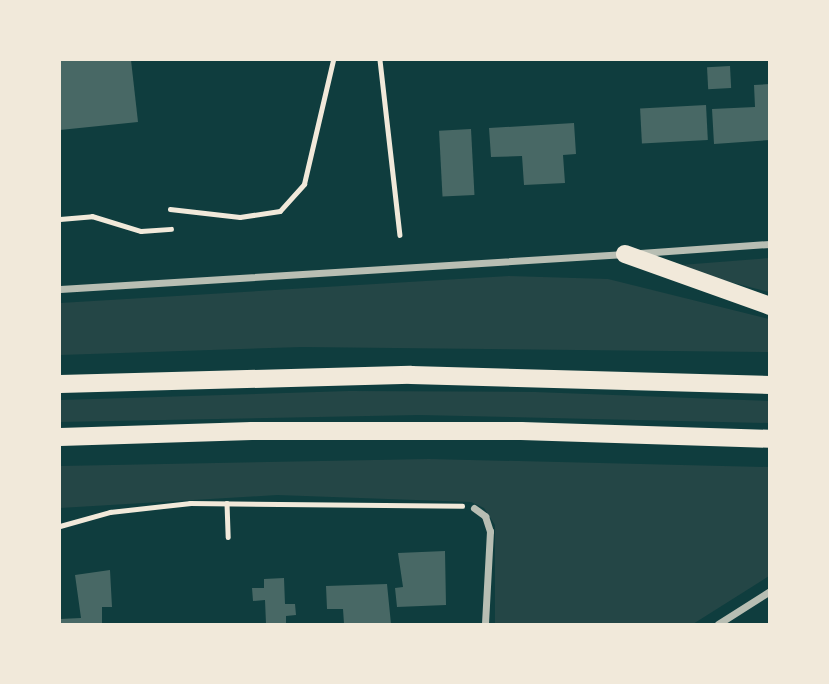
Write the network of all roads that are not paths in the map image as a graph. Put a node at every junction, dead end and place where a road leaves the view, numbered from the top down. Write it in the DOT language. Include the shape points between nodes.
graph roads {
  1 [pos="769,244"];
  2 [pos="625,254"];
  3 [pos="60,289"];
  4 [pos="769,306"];
  5 [pos="60,384"];
  6 [pos="769,385"];
  7 [pos="60,437"];
  8 [pos="769,439"];
  9 [pos="474,508"];
  10 [pos="769,591"];
  11 [pos="485,625"];
  12 [pos="718,625"];
  1 -- 2 [label="street"];
  2 -- 3 [label="street"];
  2 -- 4 [label="main road"];
  5 -- 6 [label="main road" via="411,375"];
  7 -- 8 [label="main road" via="466,430"];
  9 -- 11 [label="street" via="485,516 490,531"];
  10 -- 12 [label="street"];
}
